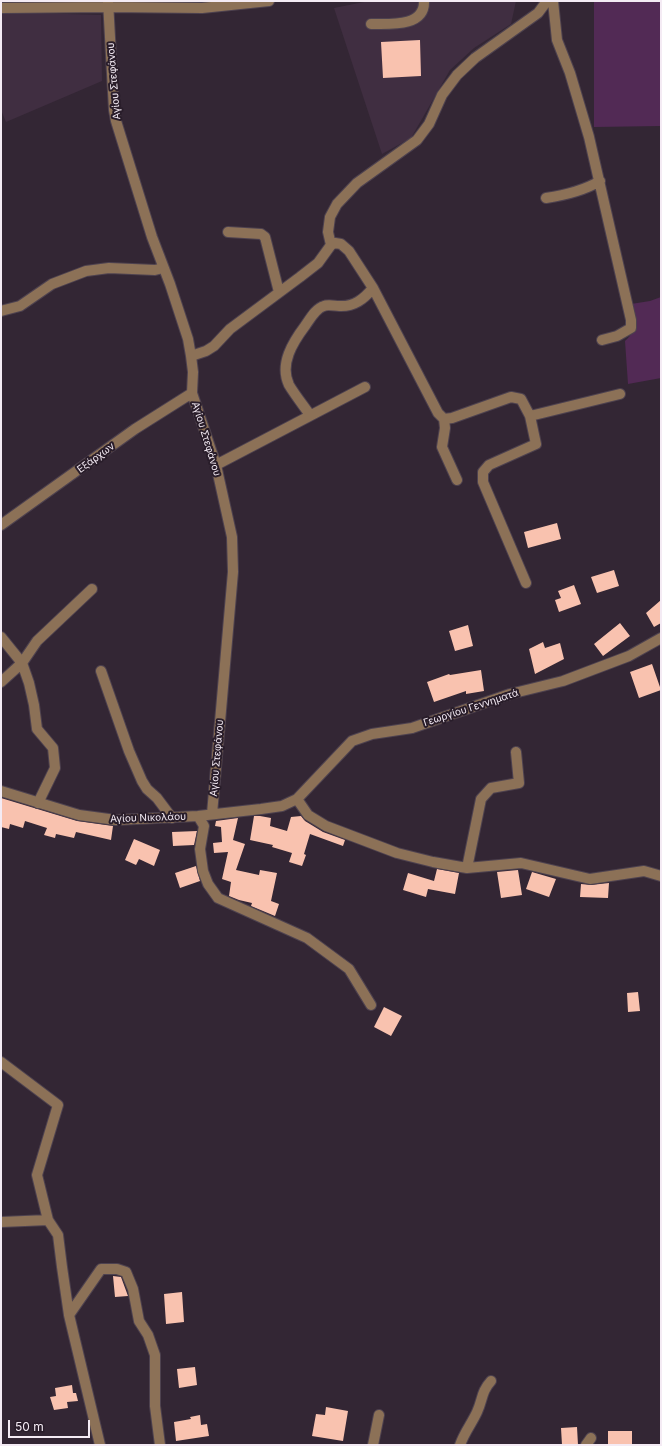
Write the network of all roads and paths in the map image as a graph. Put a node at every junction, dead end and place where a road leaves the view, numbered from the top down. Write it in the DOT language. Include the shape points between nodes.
graph roads {
  1 [pos="269,1"];
  2 [pos="424,1"];
  3 [pos="547,1"];
  4 [pos="553,1"];
  5 [pos="108,4"];
  6 [pos="1,8"];
  7 [pos="372,24"];
  8 [pos="600,182"];
  9 [pos="546,198"];
  10 [pos="228,232"];
  11 [pos="331,245"];
  12 [pos="163,268"];
  13 [pos="373,288"];
  14 [pos="279,292"];
  15 [pos="1,312"];
  16 [pos="602,340"];
  17 [pos="191,356"];
  18 [pos="365,387"];
  19 [pos="192,393"];
  20 [pos="620,394"];
  21 [pos="310,415"];
  22 [pos="530,416"];
  23 [pos="444,419"];
  24 [pos="216,465"];
  25 [pos="457,480"];
  26 [pos="1,525"];
  27 [pos="526,582"];
  28 [pos="92,589"];
  29 [pos="1,637"];
  30 [pos="661,638"];
  31 [pos="22,663"];
  32 [pos="101,671"];
  33 [pos="1,682"];
  34 [pos="516,752"];
  35 [pos="1,791"];
  36 [pos="297,799"];
  37 [pos="38,803"];
  38 [pos="212,814"];
  39 [pos="198,816"];
  40 [pos="172,818"];
  41 [pos="467,868"];
  42 [pos="661,876"];
  43 [pos="371,1004"];
  44 [pos="1,1062"];
  45 [pos="48,1220"];
  46 [pos="1,1222"];
  47 [pos="69,1315"];
  48 [pos="491,1381"];
  49 [pos="379,1415"];
  50 [pos="100,1445"];
  51 [pos="160,1445"];
  52 [pos="373,1445"];
  53 [pos="460,1445"];
  1 -- 5 [label="street" via="202,8"];
  2 -- 7 [label="street" via="425,9 420,16 403,24"];
  3 -- 11 [label="street" via="538,12 475,58 457,75 442,95 429,124 417,140 357,183 337,204 330,217 328,232"];
  4 -- 8 [label="street" via="557,40 575,86"];
  5 -- 6 [label="street"];
  5 -- 12 [label="street, Αγίου Στεφάνου" via="116,121"];
  8 -- 9 [label="street" via="569,194"];
  8 -- 16 [label="street" via="631,320 631,328 617,336"];
  10 -- 14 [label="street" via="261,234 265,237"];
  11 -- 13 [label="street" via="335,243 346,247"];
  11 -- 14 [label="street" via="318,263"];
  12 -- 15 [label="street" via="110,268 86,271 52,284 20,306"];
  12 -- 17 [label="street, Αγίου Στεφάνου"];
  13 -- 21 [label="street" via="357,303 321,307 294,341 285,365 289,384"];
  13 -- 23 [label="street" via="438,413"];
  14 -- 17 [label="street" via="230,329 214,346"];
  17 -- 19 [label="street, Αγίου Στεφάνου"];
  18 -- 21 [label="street"];
  19 -- 24 [label="street, Αγίου Στεφάνου"];
  19 -- 26 [label="street, Εξάρχων" via="135,429"];
  20 -- 22 [label="street"];
  21 -- 24 [label="street"];
  22 -- 23 [label="street" via="521,399 511,397"];
  22 -- 27 [label="street" via="536,444 489,465 482,472 483,482"];
  23 -- 25 [label="street" via="442,447"];
  24 -- 38 [label="street, Αγίου Στεφάνου" via="232,537 233,572"];
  28 -- 31 [label="street" via="37,641"];
  29 -- 31 [label="street"];
  30 -- 36 [label="street, Γεωργίου Γεννηματά" via="629,656 563,681 510,694 412,728 372,734 352,741"];
  31 -- 33 [label="street"];
  31 -- 37 [label="street" via="29,683 37,729 53,748 55,768"];
  32 -- 40 [label="street" via="142,781"];
  34 -- 41 [label="street" via="519,783 491,788 481,799"];
  35 -- 37 [label="street, Αγίου Νικολάου"];
  36 -- 38 [label="street, Αγίου Νικολάου" via="282,806"];
  36 -- 41 [label="street" via="308,815 326,826 397,852"];
  37 -- 40 [label="street, Αγίου Νικολάου" via="96,818"];
  38 -- 39 [label="street, Αγίου Νικολάου"];
  39 -- 40 [label="street, Αγίου Νικολάου"];
  39 -- 43 [label="street" via="204,826 200,849 203,871 218,898 307,938 349,969"];
  41 -- 42 [label="street" via="521,864 590,879 644,871"];
  44 -- 45 [label="street" via="58,1105 37,1175"];
  45 -- 46 [label="street"];
  45 -- 47 [label="street" via="58,1235"];
  47 -- 50 [label="street"];
  47 -- 51 [label="street" via="101,1269 126,1272 133,1289 139,1321 148,1335 154,1355 155,1406"];
  48 -- 53 [label="street" via="484,1388 477,1411"];
  49 -- 52 [label="street"];
}
